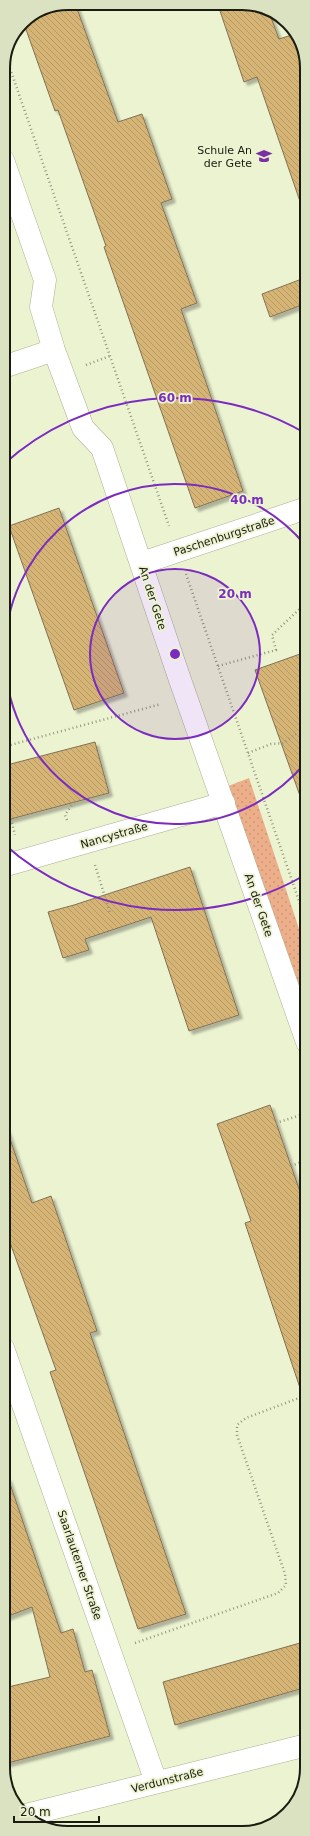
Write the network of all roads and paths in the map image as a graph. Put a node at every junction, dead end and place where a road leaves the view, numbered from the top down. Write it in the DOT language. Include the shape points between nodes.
graph roads {
  1 [pos="10,68"];
  2 [pos="10,180"];
  3 [pos="54,350"];
  4 [pos="10,365"];
  5 [pos="300,510"];
  6 [pos="178,551"];
  7 [pos="142,563"];
  8 [pos="300,609"];
  9 [pos="218,666"];
  10 [pos="187,697"];
  11 [pos="300,734"];
  12 [pos="10,745"];
  13 [pos="248,753"];
  14 [pos="224,803"];
  15 [pos="88,842"];
  16 [pos="10,864"];
  17 [pos="300,904"];
  18 [pos="110,913"];
  19 [pos="300,1022"];
  20 [pos="300,1115"];
  21 [pos="276,1123"];
  22 [pos="300,1163"];
  23 [pos="291,1166"];
  24 [pos="10,1368"];
  25 [pos="300,1398"];
  26 [pos="110,1652"];
  27 [pos="300,1746"];
  28 [pos="156,1782"];
  29 [pos="32,1813"];
  1 -- 6 [label="path"];
  2 -- 3 [label="street, An der Gete" via="45,280 41,307"];
  3 -- 4 [label="street"];
  3 -- 7 [label="street, An der Gete" via="83,428 102,448"];
  5 -- 6 [label="street, Paschenburgstraße"];
  6 -- 7 [label="street, Paschenburgstraße"];
  6 -- 9 [label="path"];
  7 -- 10 [label="street, An der Gete"];
  8 -- 9 [label="path" via="272,635 276,650"];
  9 -- 13 [label="path"];
  10 -- 12 [label="path"];
  10 -- 14 [label="street, An der Gete"];
  11 -- 13 [label="path" via="295,734 284,743 271,744"];
  13 -- 17 [label="path"];
  14 -- 15 [label="street, Nancystraße"];
  14 -- 19 [label="street, An der Gete"];
  15 -- 16 [label="street, Nancystraße"];
  15 -- 18 [label="path"];
  20 -- 21 [label="path"];
  22 -- 23 [label="path"];
  24 -- 26 [label="street, Saarlauterner Straße"];
  25 -- 26 [label="path" via="246,1418 237,1425 238,1435 285,1574 286,1585 278,1593"];
  26 -- 28 [label="street, Saarlauterner Straße"];
  27 -- 28 [label="street, Verdunstraße"];
  28 -- 29 [label="street, Verdunstraße"];
}
